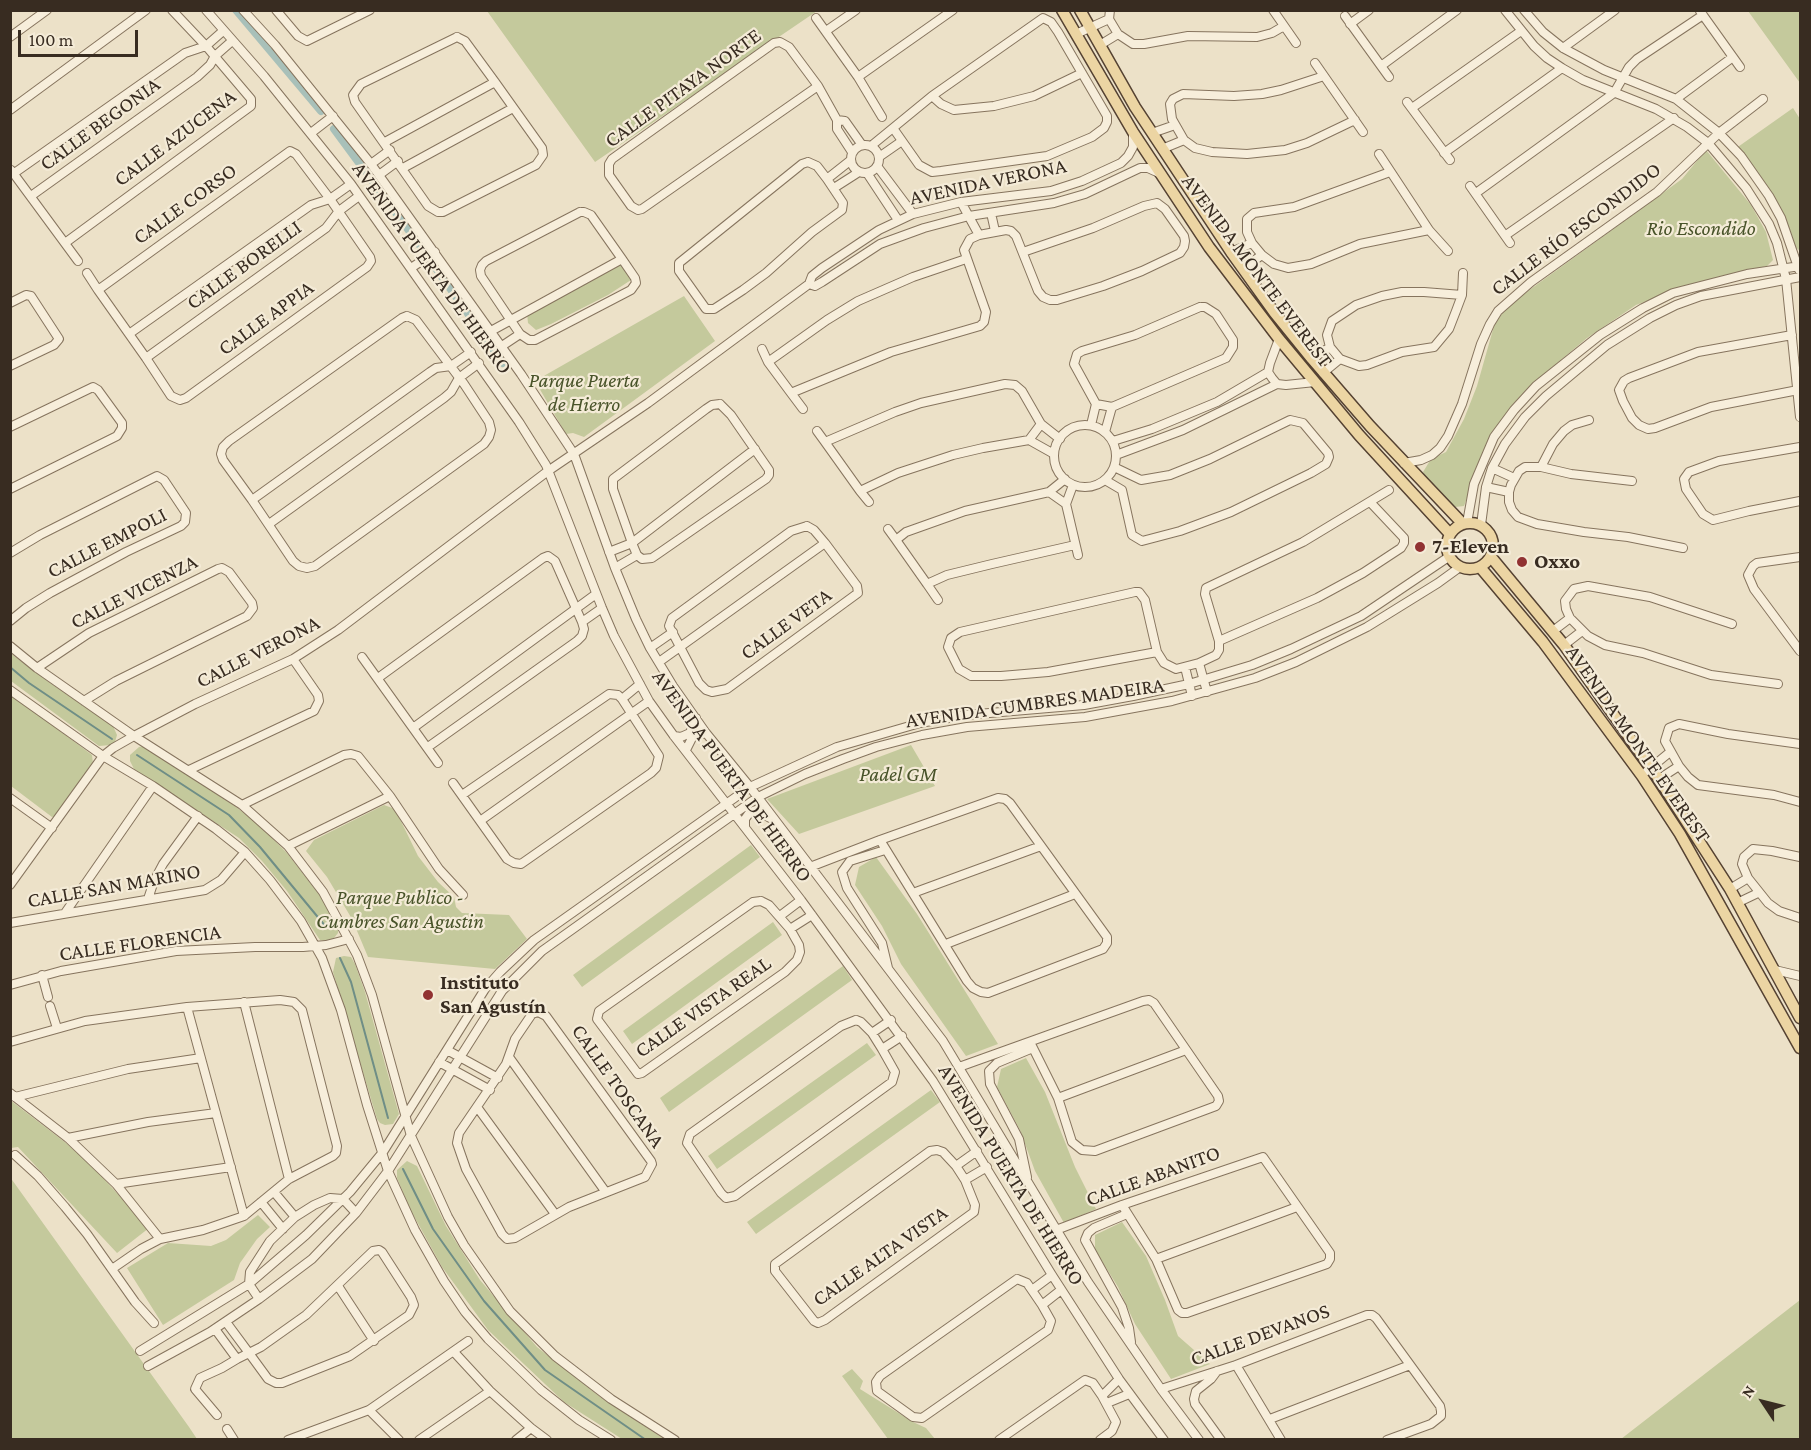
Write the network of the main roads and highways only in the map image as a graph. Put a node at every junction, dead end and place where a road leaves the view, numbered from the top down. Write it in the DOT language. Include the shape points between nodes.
graph roads {
  1 [pos="1062,10"];
  2 [pos="1080,10"];
  3 [pos="1125,90"];
  4 [pos="1112,98"];
  5 [pos="1196,200"];
  6 [pos="1183,208"];
  7 [pos="1274,312"];
  8 [pos="1264,320"];
  9 [pos="1312,359"];
  10 [pos="1302,366"];
  11 [pos="1465,523"];
  12 [pos="1450,534"];
  13 [pos="1491,557"];
  14 [pos="1480,567"];
  15 [pos="1600,694"];
  16 [pos="1588,702"];
  17 [pos="1692,829"];
  18 [pos="1680,834"];
  19 [pos="1800,1018"];
  20 [pos="1800,1048"];
  1 -- 4 [label="main road, AVENIDA MONTE EVEREST"];
  2 -- 3 [label="main road, AVENIDA MONTE EVEREST"];
  3 -- 4 [label="main road"];
  3 -- 5 [label="main road, AVENIDA MONTE EVEREST"];
  4 -- 6 [label="main road, AVENIDA MONTE EVEREST"];
  5 -- 6 [label="main road"];
  5 -- 7 [label="main road, AVENIDA MONTE EVEREST"];
  6 -- 8 [label="main road, AVENIDA MONTE EVEREST"];
  7 -- 8 [label="main road"];
  7 -- 9 [label="main road, AVENIDA MONTE EVEREST"];
  8 -- 10 [label="main road, AVENIDA MONTE EVEREST"];
  9 -- 10 [label="main road"];
  9 -- 11 [label="main road, AVENIDA MONTE EVEREST" via="1404,463"];
  10 -- 12 [label="main road, AVENIDA MONTE EVEREST"];
  11 -- 12 [label="main road"];
  11 -- 13 [label="main road" via="1481,525 1488,531 1492,539"];
  12 -- 14 [label="main road" via="1450,556 1460,567"];
  13 -- 14 [label="main road"];
  13 -- 15 [label="main road, AVENIDA MONTE EVEREST"];
  14 -- 16 [label="main road, AVENIDA MONTE EVEREST"];
  15 -- 16 [label="main road"];
  15 -- 17 [label="main road, AVENIDA MONTE EVEREST"];
  16 -- 18 [label="main road, AVENIDA MONTE EVEREST"];
  17 -- 18 [label="main road"];
  17 -- 19 [label="main road, AVENIDA MONTE EVEREST"];
  18 -- 20 [label="main road, AVENIDA MONTE EVEREST"];
}
